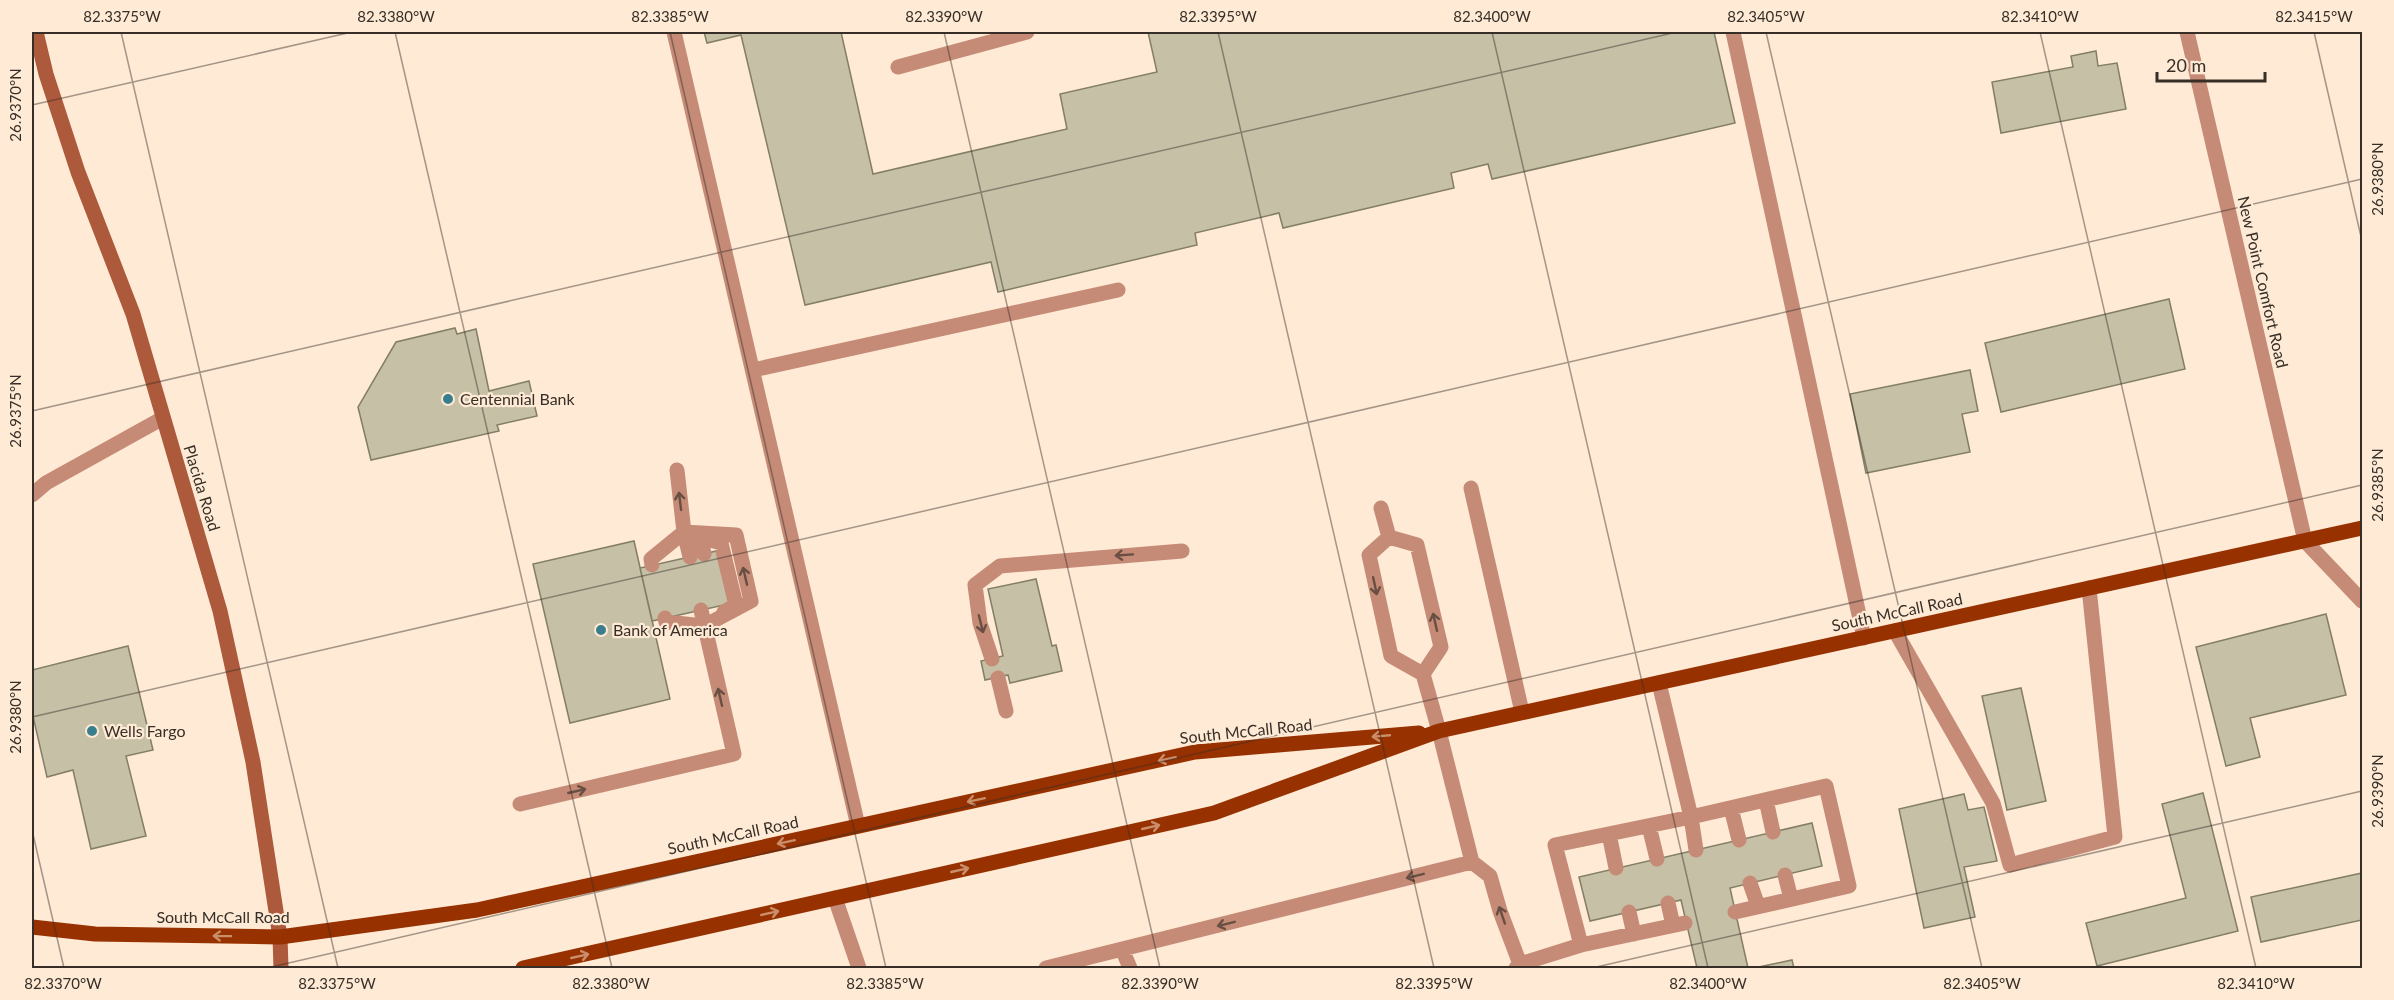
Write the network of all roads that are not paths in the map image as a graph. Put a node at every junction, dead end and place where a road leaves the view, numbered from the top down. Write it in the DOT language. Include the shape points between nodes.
graph roads {
  1 [pos="36,32"];
  2 [pos="674,32"];
  3 [pos="1027,32"];
  4 [pos="1733,32"];
  5 [pos="2187,32"];
  6 [pos="898,67"];
  7 [pos="1118,290"];
  8 [pos="753,370"];
  9 [pos="163,418"];
  10 [pos="676,470"];
  11 [pos="1471,488"];
  12 [pos="32,495"];
  13 [pos="1381,508"];
  14 [pos="2362,528"];
  15 [pos="684,532"];
  16 [pos="1389,537"];
  17 [pos="2305,541"];
  18 [pos="1182,551"];
  19 [pos="697,556"];
  20 [pos="670,562"];
  21 [pos="652,565"];
  22 [pos="2089,588"];
  23 [pos="2362,601"];
  24 [pos="716,607"];
  25 [pos="700,610"];
  26 [pos="682,614"];
  27 [pos="665,618"];
  28 [pos="704,626"];
  29 [pos="1895,631"];
  30 [pos="1864,638"];
  31 [pos="992,659"];
  32 [pos="1423,674"];
  33 [pos="998,678"];
  34 [pos="1659,683"];
  35 [pos="1006,711"];
  36 [pos="1522,712"];
  37 [pos="1440,731"];
  38 [pos="1766,800"];
  39 [pos="520,804"];
  40 [pos="1731,808"];
  41 [pos="1691,817"];
  42 [pos="858,826"];
  43 [pos="1649,826"];
  44 [pos="1773,832"];
  45 [pos="1608,834"];
  46 [pos="1739,840"];
  47 [pos="1696,850"];
  48 [pos="1656,859"];
  49 [pos="1472,862"];
  50 [pos="1616,868"];
  51 [pos="1785,875"];
  52 [pos="1750,883"];
  53 [pos="834,898"];
  54 [pos="1791,899"];
  55 [pos="1668,903"];
  56 [pos="1758,906"];
  57 [pos="1629,912"];
  58 [pos="1735,912"];
  59 [pos="32,927"];
  60 [pos="1634,934"];
  61 [pos="280,938"];
  62 [pos="1581,945"];
  63 [pos="1124,951"];
  64 [pos="1519,967"];
  65 [pos="281,969"];
  66 [pos="523,969"];
  67 [pos="859,969"];
  68 [pos="1046,969"];
  69 [pos="1130,969"];
  1 -- 9 [label="main road, Placida Road" via="78,172 133,314"];
  2 -- 8 [label="street"];
  3 -- 6 [label="street"];
  4 -- 30 [label="street"];
  5 -- 17 [label="street, New Point Comfort Road"];
  7 -- 8 [label="street"];
  8 -- 42 [label="street"];
  9 -- 12 [label="street" via="46,483"];
  9 -- 61 [label="main road, Placida Road" via="220,611 253,762"];
  15 -- 10 [label="street, one-way"];
  11 -- 36 [label="street"];
  13 -- 16 [label="street"];
  14 -- 17 [label="main road, South McCall Road"];
  15 -- 19 [label="street" via="703,549"];
  15 -- 20 [label="street" via="668,555"];
  15 -- 21 [label="street" via="651,559"];
  28 -- 15 [label="street, one-way" via="751,601 736,535"];
  32 -- 16 [label="street, one-way" via="1441,647 1425,577 1417,545"];
  16 -- 32 [label="street, one-way" via="1369,555 1382,621 1391,656"];
  17 -- 22 [label="main road, South McCall Road"];
  17 -- 23 [label="street"];
  18 -- 31 [label="street, one-way" via="1000,566 975,585 980,623"];
  22 -- 29 [label="main road, South McCall Road"];
  22 -- 29 [label="street" via="2115,837 2010,865 1993,803"];
  24 -- 28 [label="street"];
  25 -- 28 [label="street"];
  26 -- 28 [label="street" via="682,618"];
  27 -- 28 [label="street" via="666,622"];
  39 -- 28 [label="street, one-way" via="734,754"];
  29 -- 30 [label="main road, South McCall Road"];
  30 -- 34 [label="main road, South McCall Road"];
  32 -- 37 [label="street"];
  33 -- 35 [label="street"];
  34 -- 36 [label="main road, South McCall Road"];
  34 -- 41 [label="street"];
  36 -- 37 [label="main road, South McCall Road"];
  37 -- 42 [label="main road, South McCall Road, one-way" via="1195,753"];
  37 -- 49 [label="street"];
  53 -- 37 [label="main road, South McCall Road, one-way" via="1214,813"];
  38 -- 40 [label="street"];
  38 -- 44 [label="street"];
  38 -- 54 [label="street" via="1826,786 1849,886"];
  40 -- 41 [label="street"];
  40 -- 46 [label="street"];
  41 -- 43 [label="street"];
  41 -- 47 [label="street"];
  42 -- 61 [label="main road, South McCall Road, one-way" via="477,910"];
  43 -- 45 [label="street"];
  43 -- 48 [label="street"];
  45 -- 50 [label="street"];
  45 -- 62 [label="street" via="1555,845"];
  49 -- 63 [label="street, one-way"];
  64 -- 49 [label="street, one-way" via="1490,876"];
  51 -- 54 [label="street"];
  52 -- 56 [label="street"];
  66 -- 53 [label="main road, South McCall Road, one-way"];
  53 -- 67 [label="street"];
  54 -- 56 [label="street"];
  55 -- 60 [label="street" via="1679,924"];
  56 -- 58 [label="street"];
  57 -- 60 [label="street"];
  61 -- 59 [label="main road, South McCall Road, one-way" via="95,934"];
  60 -- 62 [label="street"];
  61 -- 65 [label="main road, Placida Road"];
  62 -- 64 [label="street"];
  63 -- 68 [label="street"];
  63 -- 69 [label="street"];
}
